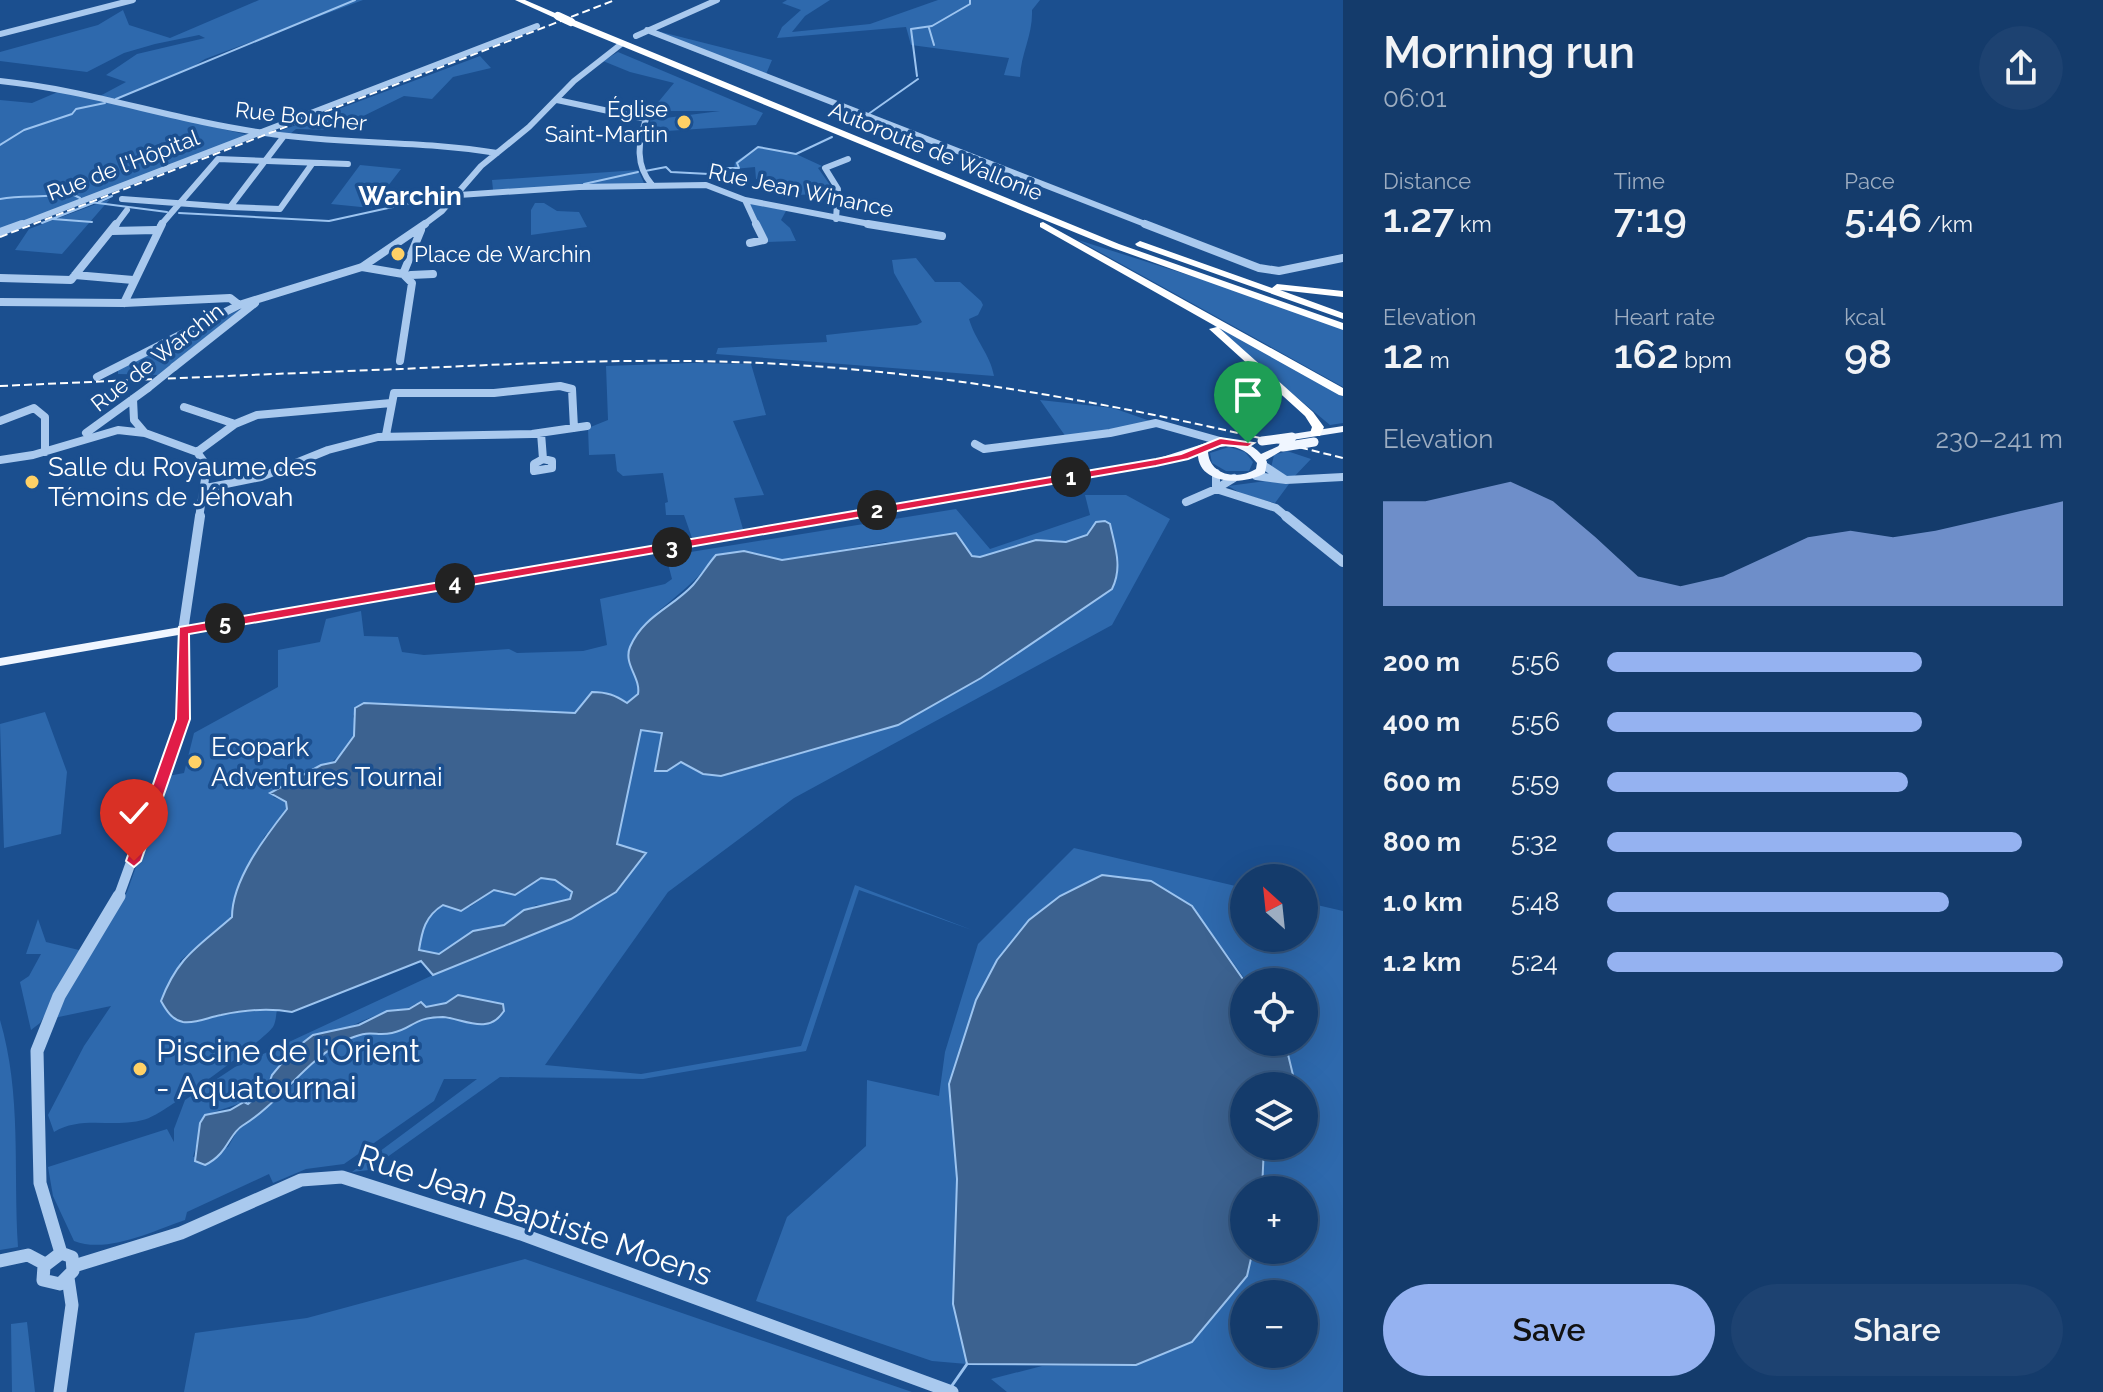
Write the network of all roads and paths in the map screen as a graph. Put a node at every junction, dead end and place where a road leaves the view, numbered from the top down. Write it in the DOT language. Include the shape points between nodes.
graph roads {
  1 [pos="519,0"];
  2 [pos="539,0"];
  3 [pos="717,0"];
  4 [pos="128,1"];
  5 [pos="570,17"];
  6 [pos="537,26"];
  7 [pos="647,30"];
  8 [pos="0,34"];
  9 [pos="636,36"];
  10 [pos="620,45"];
  11 [pos="0,81"];
  12 [pos="557,100"];
  13 [pos="258,133"];
  14 [pos="284,136"];
  15 [pos="495,155"];
  16 [pos="848,159"];
  17 [pos="265,160"];
  18 [pos="312,164"];
  19 [pos="348,164"];
  20 [pos="947,177"];
  21 [pos="652,185"];
  22 [pos="459,195"];
  23 [pos="122,199"];
  24 [pos="745,200"];
  25 [pos="181,203"];
  26 [pos="230,207"];
  27 [pos="127,210"];
  28 [pos="836,219"];
  29 [pos="422,229"];
  30 [pos="156,230"];
  31 [pos="112,231"];
  32 [pos="0,232"];
  33 [pos="942,236"];
  34 [pos="750,243"];
  35 [pos="1343,258"];
  36 [pos="1195,266"];
  37 [pos="362,267"];
  38 [pos="433,274"];
  39 [pos="407,275"];
  40 [pos="0,278"];
  41 [pos="73,278"];
  42 [pos="133,280"];
  43 [pos="1166,293"];
  44 [pos="1343,294"];
  45 [pos="260,300"];
  46 [pos="0,302"];
  47 [pos="124,303"];
  48 [pos="239,305"];
  49 [pos="1343,316"];
  50 [pos="1343,327"];
  51 [pos="400,361"];
  52 [pos="97,377"];
  53 [pos="1343,393"];
  54 [pos="133,399"];
  55 [pos="391,403"];
  56 [pos="184,406"];
  57 [pos="0,421"];
  58 [pos="108,421"];
  59 [pos="135,422"];
  60 [pos="235,424"];
  61 [pos="587,426"];
  62 [pos="574,428"];
  63 [pos="1183,428"];
  64 [pos="1343,429"];
  65 [pos="118,430"];
  66 [pos="145,433"];
  67 [pos="541,433"];
  68 [pos="386,435"];
  69 [pos="1315,437"];
  70 [pos="1343,437"];
  71 [pos="75,441"];
  72 [pos="1220,441"];
  73 [pos="975,444"];
  74 [pos="1241,444"];
  75 [pos="1204,448"];
  76 [pos="45,452"];
  77 [pos="197,452"];
  78 [pos="543,459"];
  79 [pos="0,460"];
  80 [pos="1262,462"];
  81 [pos="1212,470"];
  82 [pos="1256,476"];
  83 [pos="1343,477"];
  84 [pos="1234,478"];
  85 [pos="1286,480"];
  86 [pos="206,488"];
  87 [pos="1216,489"];
  88 [pos="1186,502"];
  89 [pos="1343,562"];
  90 [pos="183,633"];
  91 [pos="0,665"];
  92 [pos="61,1253"];
  93 [pos="0,1261"];
  94 [pos="45,1264"];
  95 [pos="71,1272"];
  96 [pos="60,1392"];
  97 [pos="952,1392"];
  1 -- 5 [label="highway, Autoroute de Wallonie, bridge"];
  2 -- 5 [label="highway, Autoroute de Wallonie"];
  3 -- 7 [label="street"];
  4 -- 8 [label="street"];
  5 -- 20 [label="highway, Autoroute de Wallonie"];
  5 -- 36 [label="highway, Autoroute de Wallonie" via="581,17"];
  6 -- 13 [label="street, Rue de l'Hôpital"];
  7 -- 9 [label="street"];
  7 -- 35 [label="street" via="1248,264 1279,271"];
  10 -- 12 [label="street"];
  11 -- 13 [label="street, Rue Boucher" via="60,87"];
  12 -- 15 [label="street"];
  12 -- 21 [label="street" via="646,119 639,136 639,168"];
  13 -- 14 [label="street, Rue Boucher"];
  13 -- 32 [label="street, Rue de l'Hôpital"];
  14 -- 15 [label="street, Rue Boucher"];
  14 -- 17 [label="street"];
  15 -- 22 [label="street"];
  16 -- 28 [label="street" via="825,168 838,189"];
  17 -- 18 [label="street"];
  17 -- 25 [label="street" via="218,159"];
  17 -- 26 [label="street"];
  18 -- 19 [label="street"];
  18 -- 26 [label="street" via="280,209"];
  20 -- 43 [label="highway"];
  20 -- 50 [label="highway, Autoroute de Wallonie" via="1188,273"];
  21 -- 22 [label="street, Rue Jean Winance"];
  21 -- 24 [label="street, Rue Jean Winance" via="706,185"];
  22 -- 29 [label="street"];
  23 -- 25 [label="street"];
  24 -- 28 [label="street, Rue Jean Winance"];
  24 -- 34 [label="street" via="764,240"];
  25 -- 26 [label="street"];
  25 -- 30 [label="street"];
  27 -- 31 [label="street"];
  28 -- 33 [label="street, Rue Jean Winance"];
  29 -- 37 [label="street"];
  29 -- 39 [label="street"];
  30 -- 31 [label="street"];
  30 -- 42 [label="street"];
  31 -- 41 [label="street"];
  36 -- 44 [label="highway" via="1288,289"];
  36 -- 49 [label="highway, Autoroute de Wallonie"];
  37 -- 39 [label="street"];
  37 -- 45 [label="street"];
  38 -- 39 [label="street"];
  39 -- 51 [label="street" via="412,283"];
  40 -- 41 [label="street"];
  41 -- 42 [label="street"];
  42 -- 47 [label="street"];
  43 -- 53 [label="highway"];
  43 -- 69 [label="highway" via="1298,403 1315,421"];
  45 -- 48 [label="street"];
  45 -- 54 [label="street, Rue de Warchin, bridge"];
  46 -- 47 [label="street"];
  47 -- 48 [label="street" via="230,298"];
  48 -- 52 [label="street"];
  54 -- 58 [label="street, Rue de Warchin"];
  54 -- 59 [label="street"];
  55 -- 60 [label="street" via="257,415"];
  55 -- 62 [label="street" via="394,393 494,393 564,386 572,389"];
  55 -- 68 [label="street"];
  56 -- 60 [label="street"];
  57 -- 76 [label="street" via="34,408 45,417"];
  58 -- 59 [label="street"];
  58 -- 65 [label="street"];
  58 -- 71 [label="street, Rue de Warchin"];
  59 -- 66 [label="street"];
  60 -- 77 [label="street"];
  61 -- 62 [label="street"];
  62 -- 67 [label="street"];
  63 -- 72 [label="street"];
  63 -- 73 [label="street" via="1156,423 1053,441 984,449"];
  63 -- 75 [label="street"];
  64 -- 69 [label="main road"];
  65 -- 66 [label="street, Rue de Warchin"];
  65 -- 71 [label="street, Rue de Warchin"];
  66 -- 77 [label="street, Rue de Warchin"];
  67 -- 68 [label="street"];
  67 -- 78 [label="street"];
  68 -- 86 [label="street" via="328,450 261,477"];
  69 -- 70 [label="main road"];
  69 -- 74 [label="main road, bridge"];
  69 -- 80 [label="main road, bridge" via="1283,447"];
  71 -- 76 [label="street, Rue de Warchin"];
  72 -- 74 [label="main road"];
  72 -- 75 [label="main road"];
  74 -- 80 [label="main road"];
  75 -- 81 [label="main road" via="1201,454"];
  75 -- 90 [label="main road" via="1156,462"];
  76 -- 79 [label="street, Rue de Warchin"];
  77 -- 86 [label="street" via="207,466"];
  80 -- 82 [label="main road"];
  80 -- 85 [label="street"];
  81 -- 84 [label="main road"];
  81 -- 87 [label="street"];
  81 -- 90 [label="main road" via="1189,463 1125,472"];
  82 -- 84 [label="main road"];
  82 -- 85 [label="street"];
  83 -- 85 [label="street"];
  84 -- 87 [label="street"];
  86 -- 90 [label="street"];
  87 -- 88 [label="street"];
  87 -- 89 [label="street" via="1276,508"];
  90 -- 91 [label="main road"];
  90 -- 92 [label="street" via="183,719 160,786 117,902 59,996 37,1051 40,1183"];
  92 -- 94 [label="street"];
  92 -- 95 [label="street" via="69,1254"];
  93 -- 94 [label="street" via="28,1255"];
  94 -- 95 [label="street" via="42,1276 48,1284 60,1284"];
  95 -- 96 [label="street" via="73,1301"];
  95 -- 97 [label="street, Rue Jean Baptiste Moens" via="181,1233 301,1180 342,1177 521,1234"];
}
